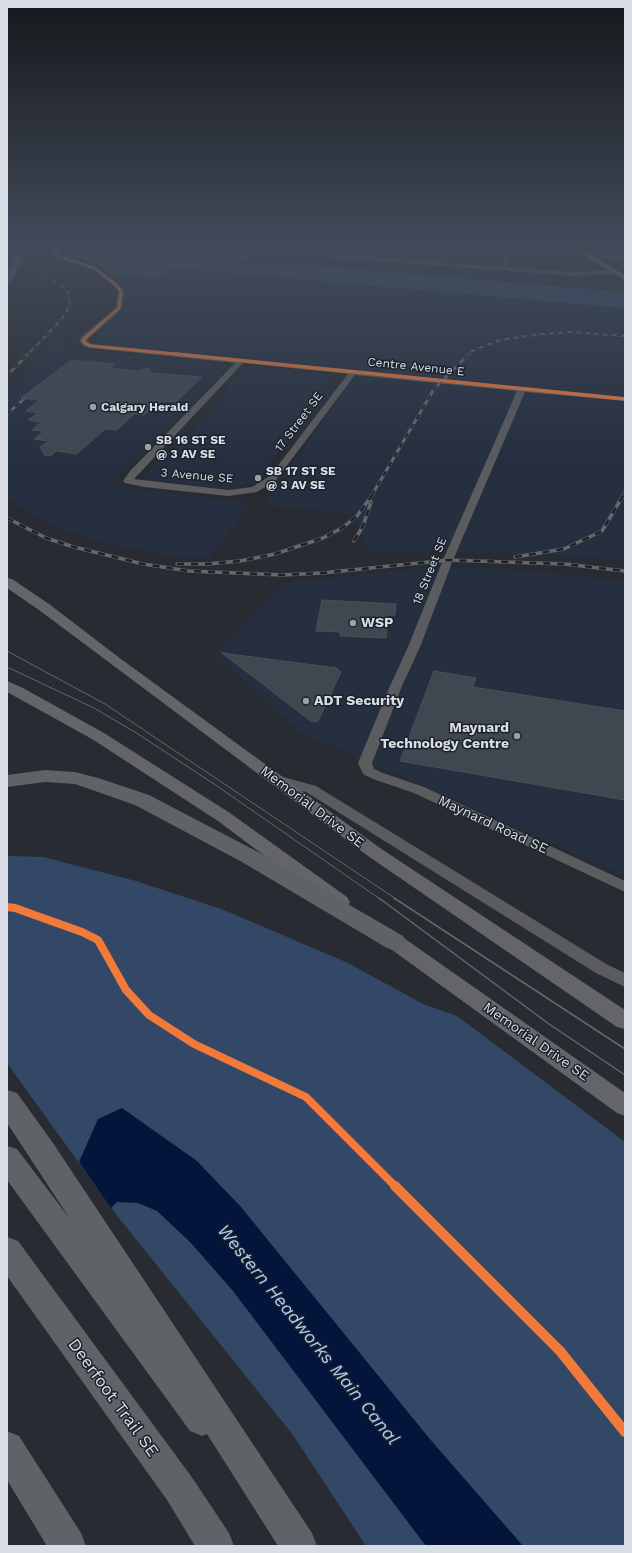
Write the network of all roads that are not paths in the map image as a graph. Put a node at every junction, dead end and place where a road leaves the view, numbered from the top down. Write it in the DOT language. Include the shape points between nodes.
graph roads {
  1 [pos="108,317"];
  2 [pos="241,361"];
  3 [pos="353,372"];
  4 [pos="522,389"];
  5 [pos="625,399"];
  6 [pos="263,486"];
  7 [pos="7,582"];
  8 [pos="7,686"];
  9 [pos="365,763"];
  10 [pos="276,779"];
  11 [pos="7,781"];
  12 [pos="625,887"];
  13 [pos="395,942"];
  14 [pos="625,981"];
  15 [pos="625,1021"];
  16 [pos="7,1101"];
  17 [pos="625,1106"];
  18 [pos="7,1158"];
  19 [pos="7,1251"];
  20 [pos="7,1448"];
  21 [pos="7,1457"];
  22 [pos="29,1484"];
  23 [pos="68,1546"];
  24 [pos="216,1546"];
  25 [pos="297,1546"];
  1 -- 2 [label="street, Centre Avenue E" via="85,338 83,341 86,344"];
  2 -- 3 [label="street, Centre Avenue E"];
  2 -- 6 [label="street, 3 Avenue SE" via="128,481 228,494"];
  3 -- 4 [label="street, Centre Avenue E"];
  3 -- 6 [label="street, 17 Street SE" via="273,478"];
  4 -- 5 [label="street, Centre Avenue E"];
  4 -- 9 [label="street, 18 Street SE" via="448,560"];
  7 -- 10 [label="main road, Memorial Drive SE"];
  8 -- 13 [label="main road, Memorial Drive SE" via="98,736 224,818"];
  9 -- 12 [label="street, Maynard Road SE" via="368,771 378,776 419,790"];
  10 -- 14 [label="street" via="311,789"];
  10 -- 15 [label="main road, Memorial Drive SE" via="374,852"];
  11 -- 13 [label="highway" via="45,776 74,778 142,800 250,857"];
  13 -- 17 [label="main road, Memorial Drive SE"];
  16 -- 25 [label="highway" via="43,1152"];
  18 -- 25 [label="highway"];
  19 -- 24 [label="highway, Deerfoot Trail SE" via="179,1488"];
  20 -- 22 [label="highway"];
  21 -- 22 [label="highway"];
  22 -- 23 [label="highway"];
}
